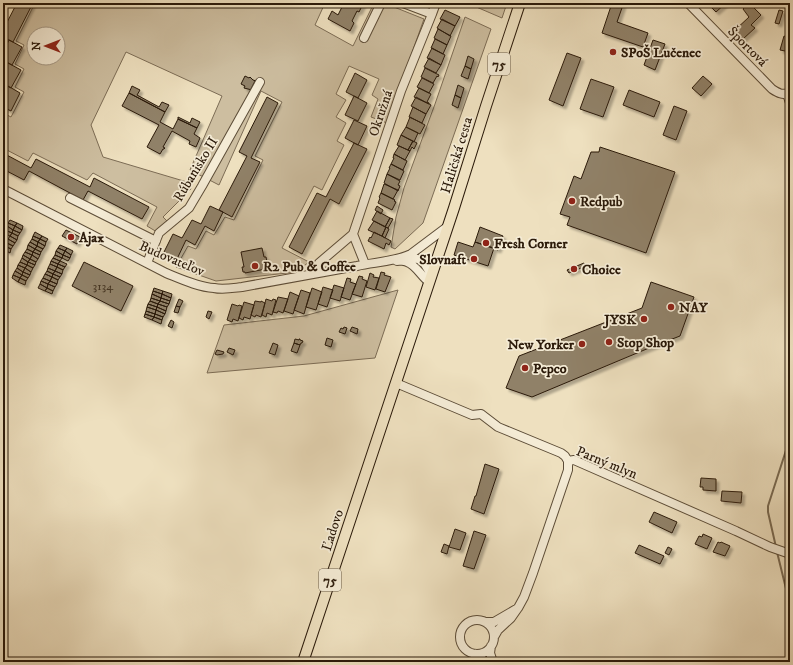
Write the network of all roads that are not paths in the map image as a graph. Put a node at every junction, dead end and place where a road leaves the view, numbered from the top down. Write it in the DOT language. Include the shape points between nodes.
graph roads {
  1 [pos="381,3"];
  2 [pos="403,3"];
  3 [pos="436,3"];
  4 [pos="520,3"];
  5 [pos="688,3"];
  6 [pos="432,14"];
  7 [pos="364,38"];
  8 [pos="260,82"];
  9 [pos="788,93"];
  10 [pos="790,103"];
  11 [pos="3,189"];
  12 [pos="70,198"];
  13 [pos="447,226"];
  14 [pos="352,234"];
  15 [pos="156,241"];
  16 [pos="405,257"];
  17 [pos="392,260"];
  18 [pos="146,263"];
  19 [pos="365,264"];
  20 [pos="311,274"];
  21 [pos="430,278"];
  22 [pos="396,383"];
  23 [pos="568,461"];
  24 [pos="790,554"];
  25 [pos="518,608"];
  26 [pos="485,622"];
  27 [pos="494,637"];
  28 [pos="491,646"];
  29 [pos="476,654"];
  30 [pos="303,662"];
  31 [pos="484,662"];
  32 [pos="493,662"];
  1 -- 7 [label="street"];
  2 -- 6 [label="street"];
  3 -- 6 [label="street, Okružná"];
  4 -- 13 [label="main road, Haličská cesta / 75"];
  5 -- 9 [label="street, Športová" via="772,89 780,94"];
  6 -- 14 [label="street, Okružná" via="401,91"];
  8 -- 15 [label="street, Rúbanisko II" via="189,208 158,233"];
  9 -- 10 [label="street, Športová"];
  11 -- 18 [label="street, Budovateľov"];
  12 -- 15 [label="street"];
  13 -- 16 [label="street, Budovateľov"];
  13 -- 21 [label="main road, Haličská cesta / 75"];
  14 -- 19 [label="street"];
  14 -- 20 [label="street, Okružná" via="319,263"];
  15 -- 18 [label="street, Rúbanisko II"];
  16 -- 17 [label="street, Budovateľov"];
  16 -- 21 [label="street, Budovateľov" via="423,261"];
  17 -- 19 [label="street, Budovateľov"];
  17 -- 21 [label="street, Budovateľov" via="407,262 424,278"];
  18 -- 20 [label="street, Budovateľov" via="183,280 225,289"];
  19 -- 20 [label="street, Budovateľov"];
  21 -- 22 [label="main road, Haličská cesta / 75"];
  22 -- 23 [label="street, Parný mlyn" via="472,415 481,414 498,427 559,452"];
  22 -- 30 [label="main road, Ľadovo / 75"];
  23 -- 24 [label="street, Parný mlyn" via="574,460"];
  23 -- 25 [label="street" via="568,470"];
  25 -- 26 [label="street" via="494,622"];
  25 -- 27 [label="street"];
  26 -- 27 [label="street" via="492,629"];
  26 -- 29 [label="street" via="471,621 464,626 460,634 463,646 468,652"];
  27 -- 28 [label="street"];
  28 -- 29 [label="street"];
  28 -- 32 [label="street"];
  29 -- 31 [label="street"];
}
